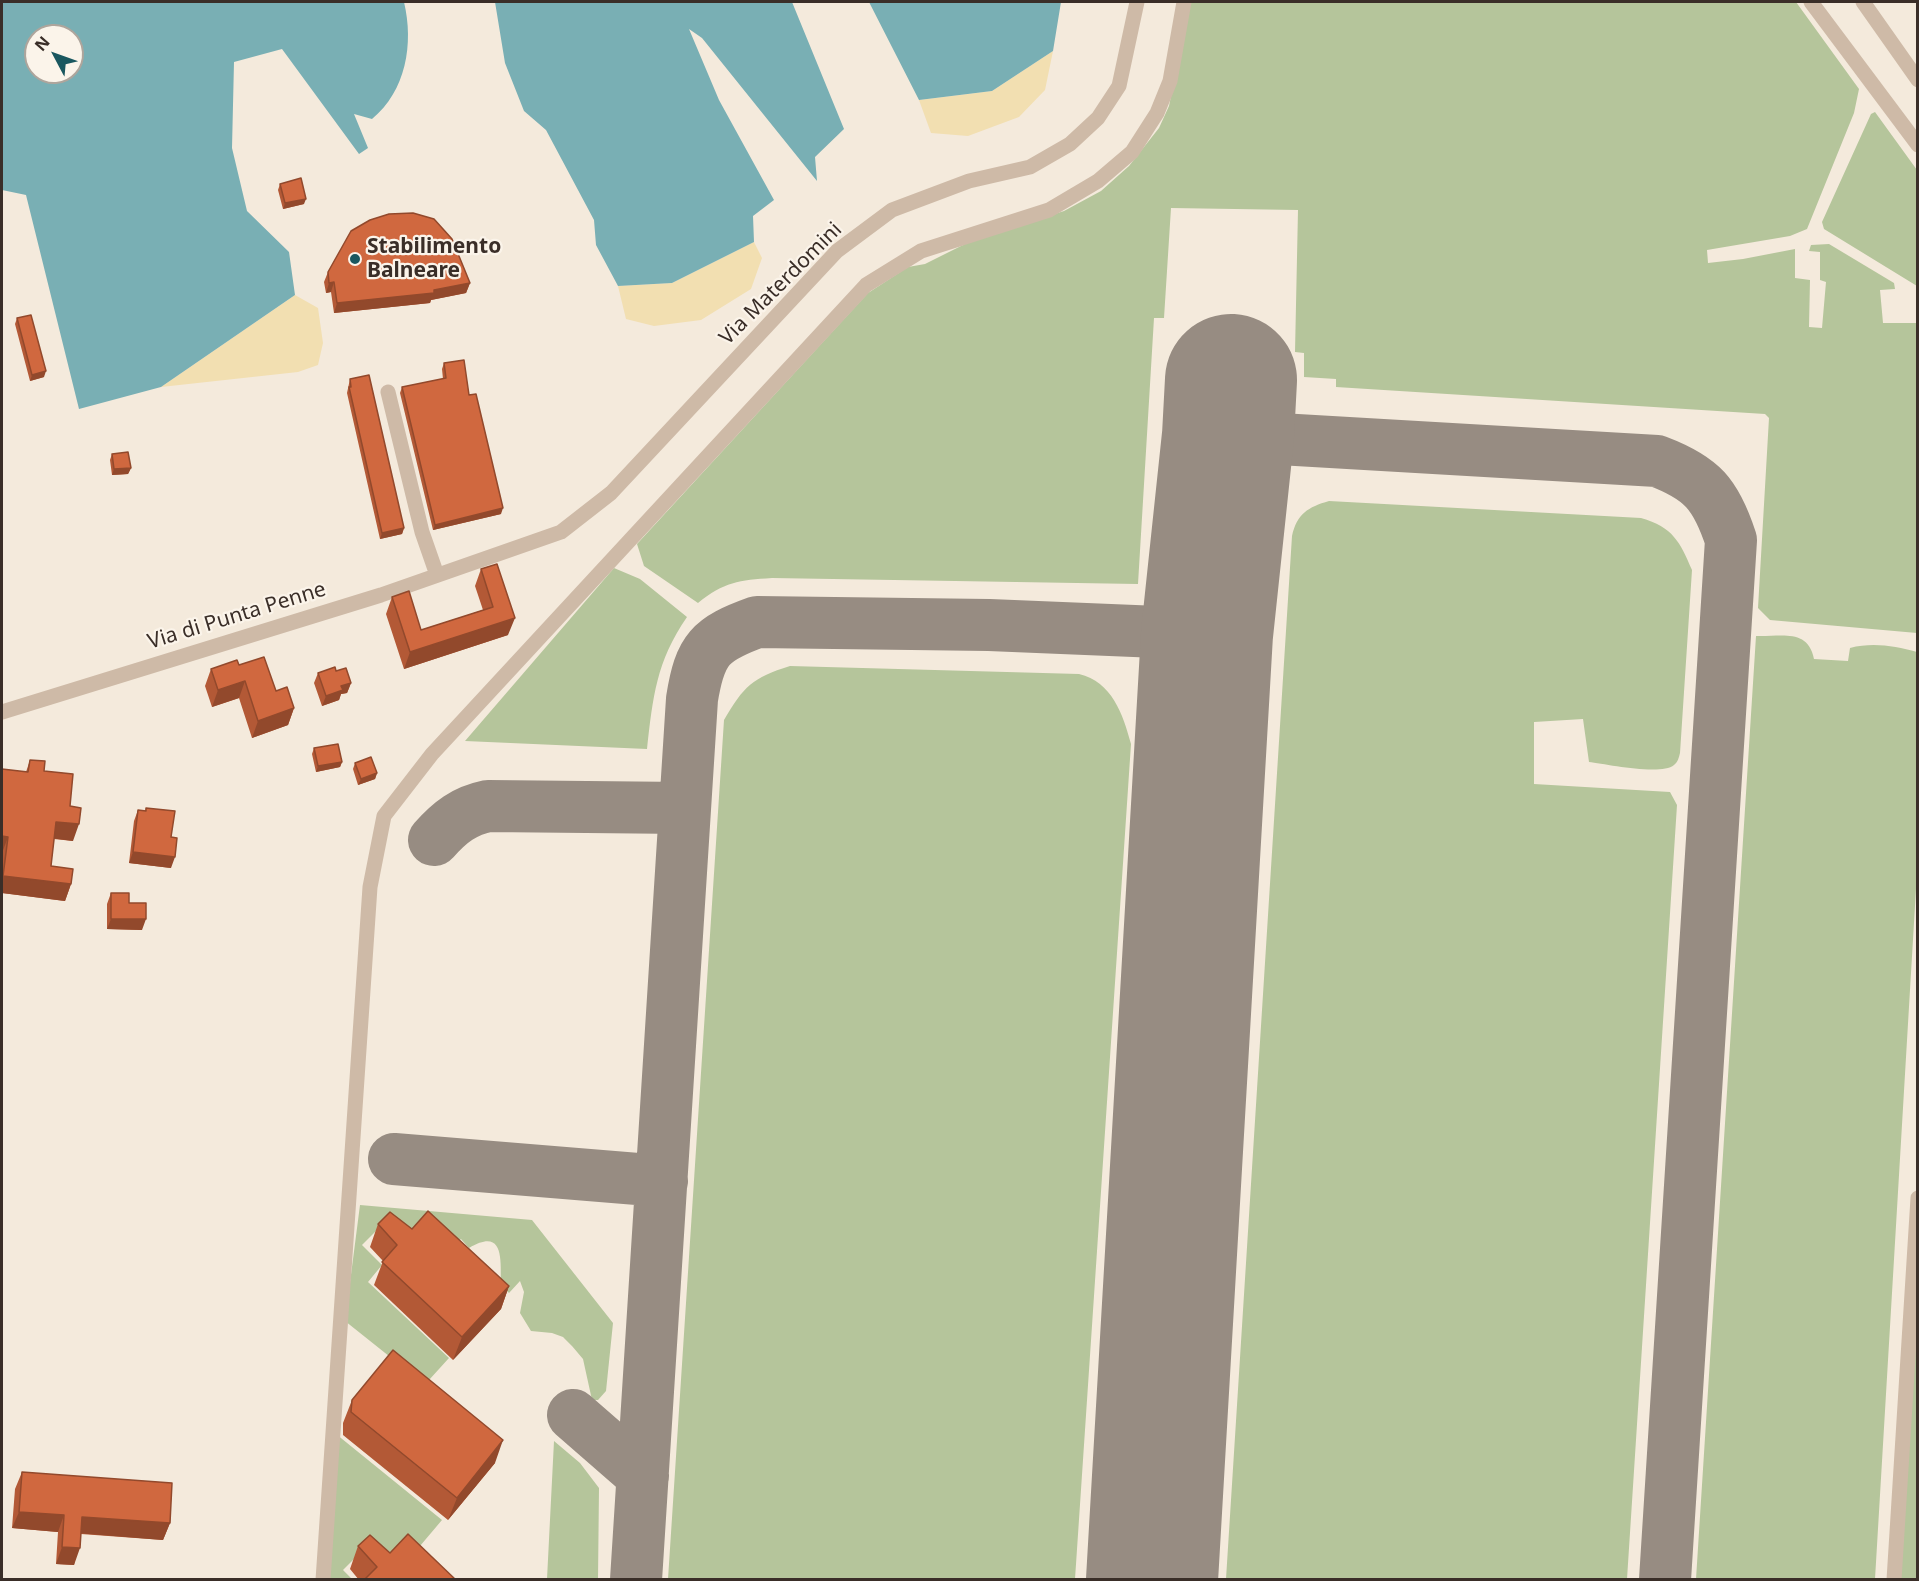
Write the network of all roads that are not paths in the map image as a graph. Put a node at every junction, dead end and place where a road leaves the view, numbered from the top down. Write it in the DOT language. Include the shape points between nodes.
graph roads {
  1 [pos="1137,2"];
  2 [pos="1184,2"];
  3 [pos="1811,2"];
  4 [pos="1863,2"];
  5 [pos="1917,80"];
  6 [pos="1917,145"];
  7 [pos="388,392"];
  8 [pos="483,559"];
  9 [pos="437,575"];
  10 [pos="2,712"];
  11 [pos="1917,1198"];
  12 [pos="323,1580"];
  13 [pos="1894,1580"];
  1 -- 8 [label="street, Via Materdomini" via="1119,86 1098,118 1070,144 1030,167 969,181 892,210 837,251 611,493 561,532"];
  2 -- 12 [label="street" via="1170,81 1157,113 1132,152 1098,181 1048,210 921,251 866,285 432,753 384,816 370,887"];
  3 -- 6 [label="street"];
  4 -- 5 [label="street"];
  7 -- 9 [label="street" via="422,532"];
  8 -- 9 [label="street, Via di Punta Penne"];
  9 -- 10 [label="street, Via di Punta Penne"];
  11 -- 13 [label="street"];
}
